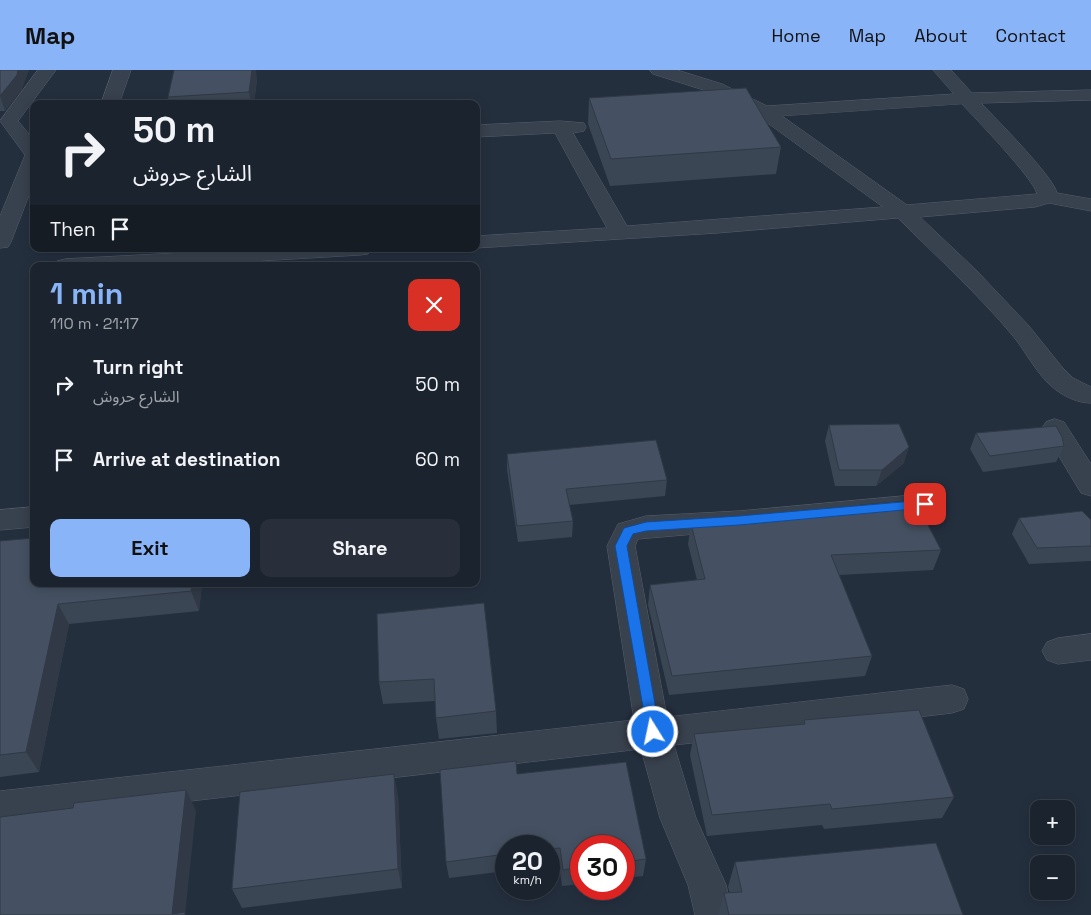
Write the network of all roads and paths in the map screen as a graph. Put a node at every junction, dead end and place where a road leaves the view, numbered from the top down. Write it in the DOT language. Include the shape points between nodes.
graph roads {
  1 [pos="47,70"];
  2 [pos="122,70"];
  3 [pos="659,70"];
  4 [pos="942,70"];
  5 [pos="1091,94"];
  6 [pos="967,98"];
  7 [pos="111,100"];
  8 [pos="764,112"];
  9 [pos="4,122"];
  10 [pos="480,131"];
  11 [pos="30,150"];
  12 [pos="30,164"];
  13 [pos="1048,197"];
  14 [pos="1091,205"];
  15 [pos="903,212"];
  16 [pos="620,233"];
  17 [pos="0,242"];
  18 [pos="480,242"];
  19 [pos="308,252"];
  20 [pos="134,262"];
  21 [pos="1091,395"];
  22 [pos="1055,428"];
  23 [pos="1091,486"];
  24 [pos="925,504"];
  25 [pos="30,517"];
  26 [pos="0,520"];
  27 [pos="1091,647"];
  28 [pos="1058,651"];
  29 [pos="952,699"];
  30 [pos="653,732"];
  31 [pos="0,808"];
  32 [pos="714,915"];
  1 -- 9 [label="street"];
  2 -- 7 [label="street"];
  3 -- 8 [label="street" via="716,88"];
  4 -- 6 [label="street"];
  5 -- 6 [label="street"];
  6 -- 8 [label="street"];
  6 -- 13 [label="street" via="1046,188"];
  8 -- 15 [label="street"];
  9 -- 11 [label="street"];
  10 -- 16 [label="street" via="569,127"];
  12 -- 17 [label="street"];
  13 -- 14 [label="street"];
  13 -- 15 [label="street" via="1035,201"];
  15 -- 16 [label="street"];
  15 -- 21 [label="street" via="1015,324 1052,373 1064,384 1084,395"];
  16 -- 18 [label="street"];
  19 -- 20 [label="street"];
  22 -- 23 [label="street"];
  24 -- 30 [label="street" via="646,526 628,531 621,546"];
  25 -- 26 [label="street"];
  27 -- 28 [label="street"];
  29 -- 30 [label="street"];
  30 -- 31 [label="street"];
  30 -- 32 [label="street" via="678,818 706,885"];
}
